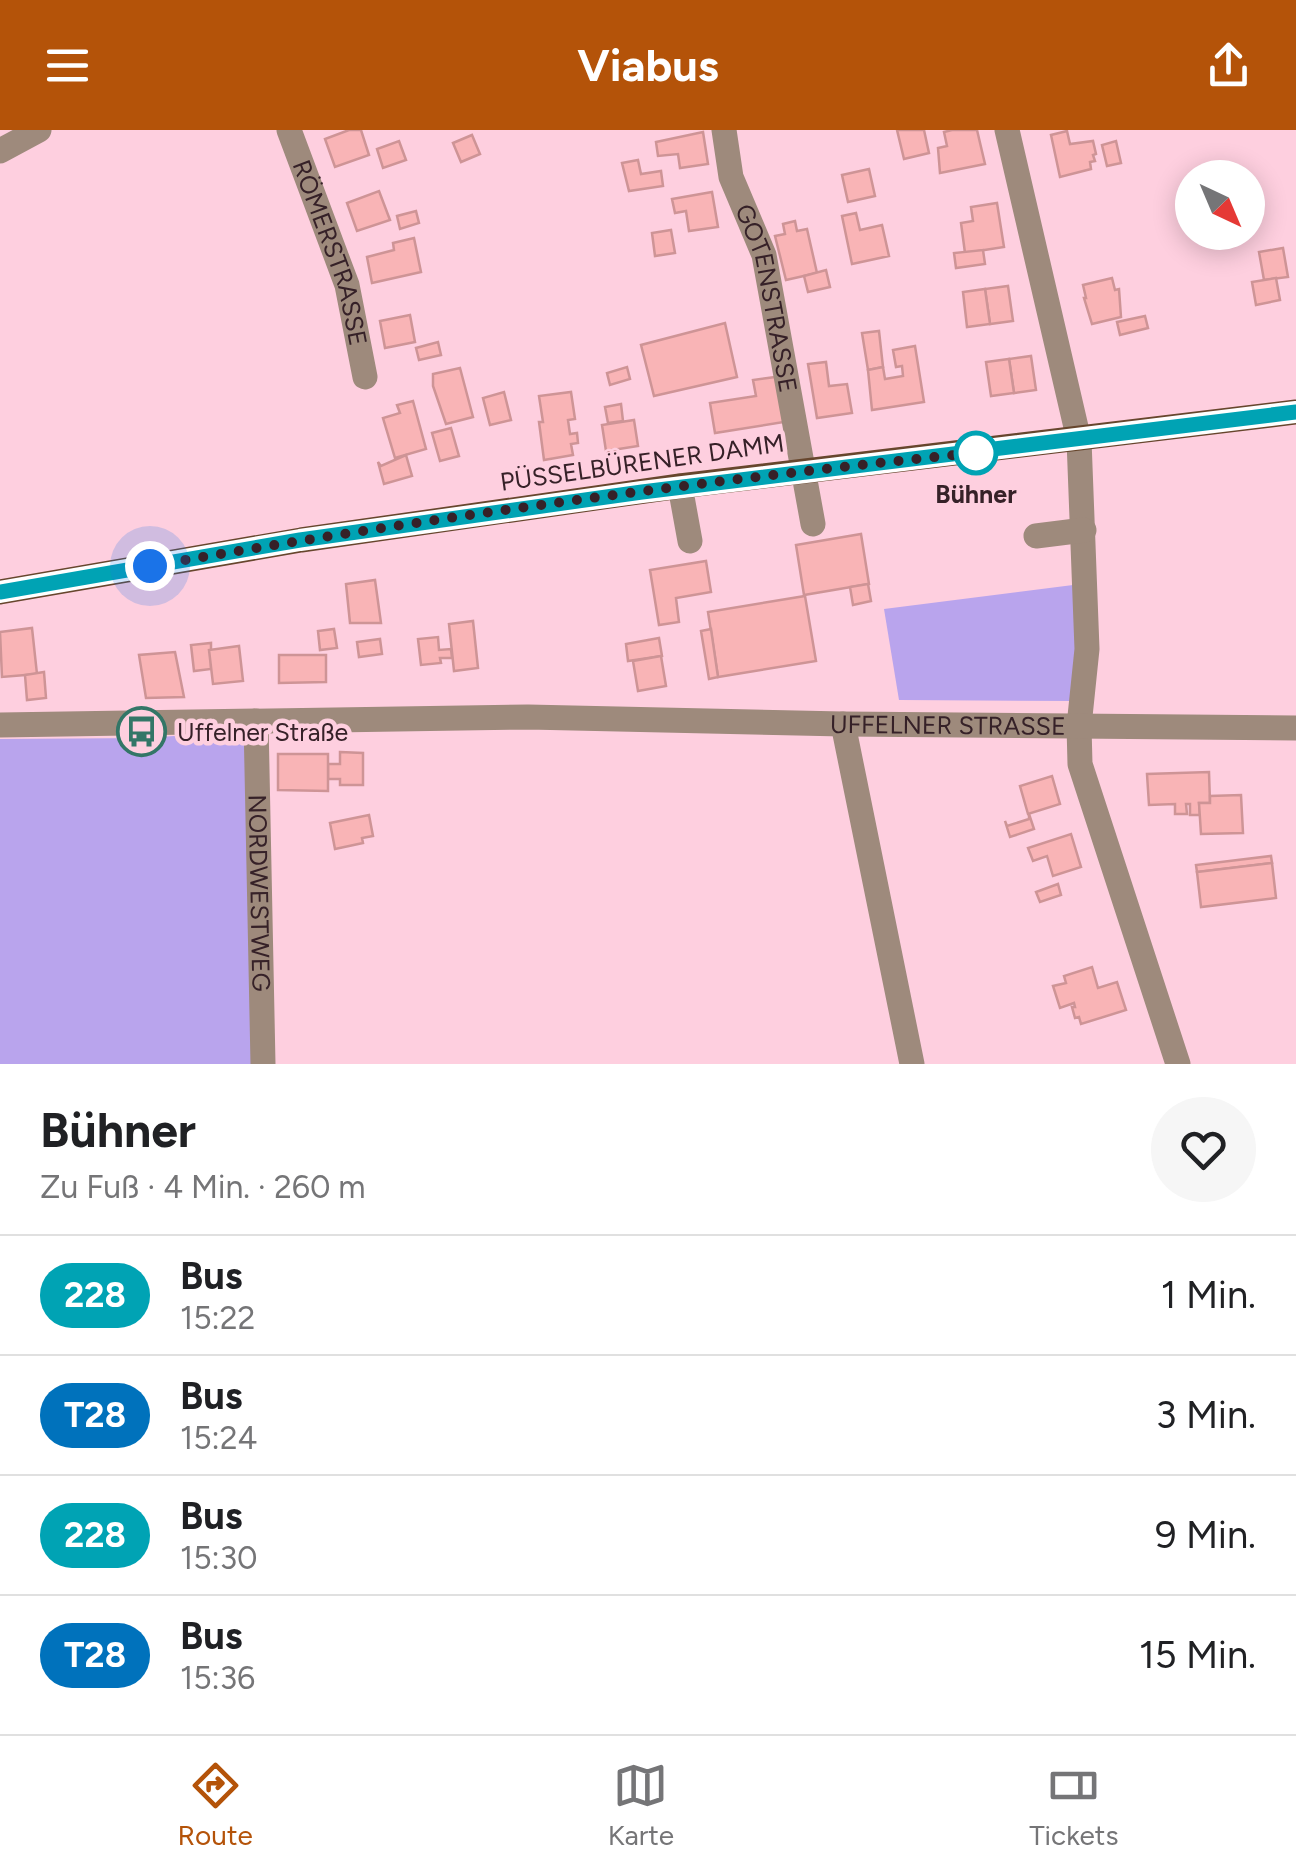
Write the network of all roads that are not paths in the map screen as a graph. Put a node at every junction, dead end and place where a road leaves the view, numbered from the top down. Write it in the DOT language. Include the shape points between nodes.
graph roads {
  1 [pos="38,130"];
  2 [pos="289,130"];
  3 [pos="724,130"];
  4 [pos="1007,130"];
  5 [pos="0,151"];
  6 [pos="365,378"];
  7 [pos="1296,412"];
  8 [pos="1079,440"];
  9 [pos="806,470"];
  10 [pos="680,486"];
  11 [pos="813,524"];
  12 [pos="1084,530"];
  13 [pos="1036,536"];
  14 [pos="690,541"];
  15 [pos="0,592"];
  16 [pos="256,721"];
  17 [pos="0,724"];
  18 [pos="842,724"];
  19 [pos="1079,726"];
  20 [pos="1296,728"];
  21 [pos="263,1064"];
  22 [pos="912,1064"];
  23 [pos="1178,1064"];
  1 -- 5 [label="street"];
  2 -- 6 [label="street, RÖMERSTRASSE" via="347,285"];
  3 -- 9 [label="street, GOTENSTRASSE" via="730,177 764,256"];
  4 -- 8 [label="street"];
  7 -- 8 [label="main road, PÜSSELBÜRENER DAMM"];
  8 -- 9 [label="main road, PÜSSELBÜRENER DAMM"];
  8 -- 12 [label="street"];
  9 -- 10 [label="main road, PÜSSELBÜRENER DAMM"];
  9 -- 11 [label="street, GOTENSTRASSE"];
  10 -- 14 [label="street"];
  10 -- 15 [label="main road, PÜSSELBÜRENER DAMM" via="300,540"];
  12 -- 13 [label="street"];
  12 -- 19 [label="street" via="1087,648"];
  16 -- 17 [label="street, UFFELNER STRASSE"];
  16 -- 18 [label="street, UFFELNER STRASSE" via="528,716"];
  16 -- 21 [label="street, NORDWESTWEG"];
  18 -- 19 [label="street, UFFELNER STRASSE"];
  18 -- 22 [label="street"];
  19 -- 20 [label="street, UFFELNER STRASSE"];
  19 -- 23 [label="street" via="1080,764"];
}
